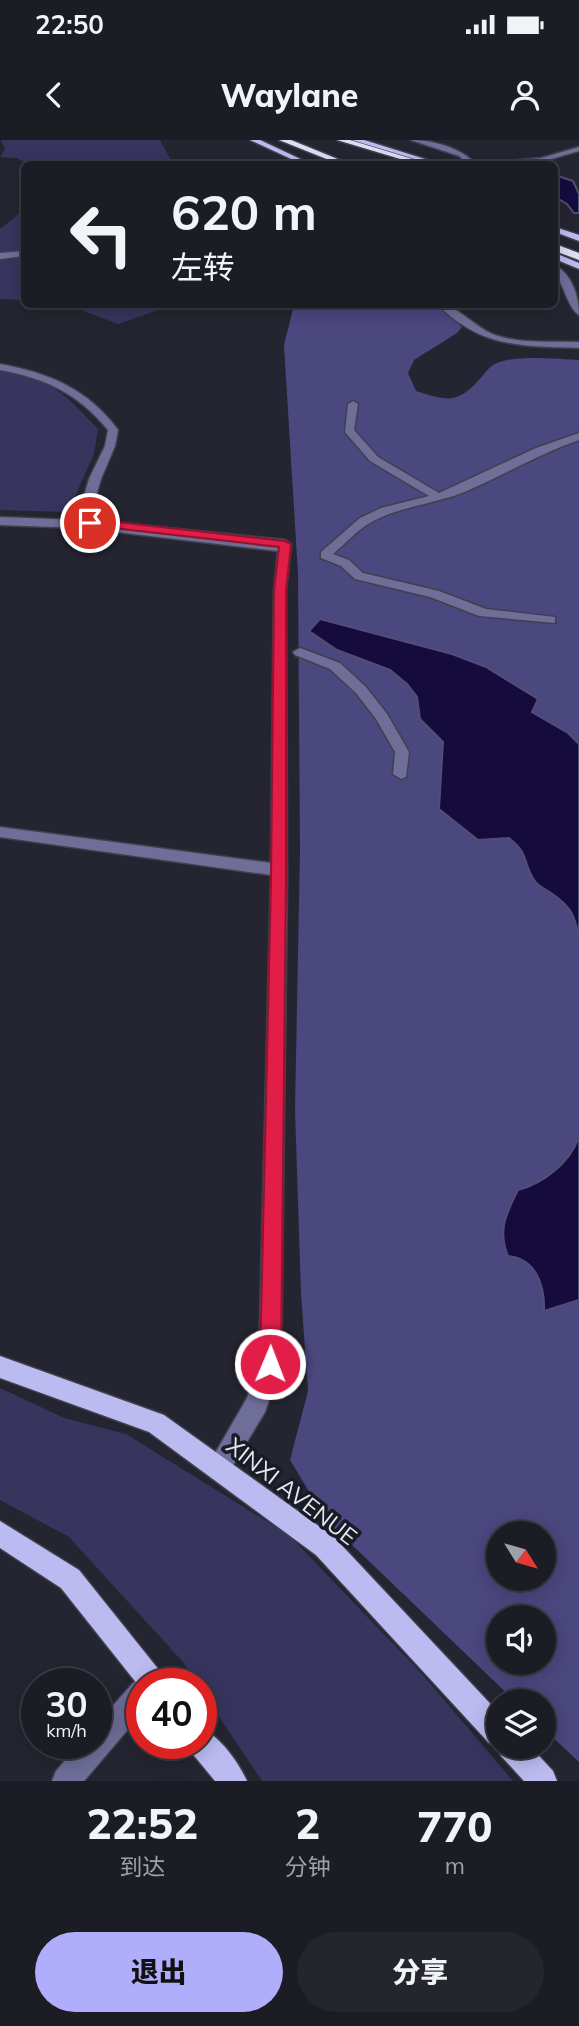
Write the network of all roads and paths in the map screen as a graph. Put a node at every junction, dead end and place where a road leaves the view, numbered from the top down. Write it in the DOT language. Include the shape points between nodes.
graph roads {
  1 [pos="254,140"];
  2 [pos="267,140"];
  3 [pos="283,140"];
  4 [pos="297,140"];
  5 [pos="313,140"];
  6 [pos="341,140"];
  7 [pos="356,140"];
  8 [pos="415,140"];
  9 [pos="579,149"];
  10 [pos="354,160"];
  11 [pos="300,161"];
  12 [pos="316,161"];
  13 [pos="338,161"];
  14 [pos="414,161"];
  15 [pos="426,161"];
  16 [pos="469,161"];
  17 [pos="526,161"];
  18 [pos="558,230"];
  19 [pos="558,237"];
  20 [pos="578,239"];
  21 [pos="558,248"];
  22 [pos="21,255"];
  23 [pos="0,257"];
  24 [pos="558,257"];
  25 [pos="579,257"];
  26 [pos="579,266"];
  27 [pos="558,267"];
  28 [pos="558,270"];
  29 [pos="579,275"];
  30 [pos="445,308"];
  31 [pos="579,312"];
  32 [pos="579,345"];
  33 [pos="0,367"];
  34 [pos="353,404"];
  35 [pos="579,436"];
  36 [pos="438,497"];
  37 [pos="0,521"];
  38 [pos="82,524"];
  39 [pos="550,620"];
  40 [pos="300,652"];
  41 [pos="401,774"];
  42 [pos="0,832"];
  43 [pos="0,841"];
  44 [pos="279,875"];
  45 [pos="0,1367"];
  46 [pos="218,1469"];
  47 [pos="0,1533"];
  48 [pos="136,1668"];
  49 [pos="126,1712"];
  50 [pos="486,1719"];
  51 [pos="215,1759"];
  52 [pos="523,1759"];
  53 [pos="66,1781"];
  54 [pos="233,1781"];
  55 [pos="543,1781"];
  1 -- 11 [label="main road"];
  2 -- 12 [label="highway"];
  3 -- 13 [label="highway"];
  4 -- 10 [label="highway"];
  5 -- 10 [label="highway"];
  6 -- 14 [label="highway"];
  7 -- 15 [label="main road"];
  8 -- 16 [label="street" via="462,154"];
  9 -- 17 [label="street"];
  18 -- 20 [label="main road"];
  19 -- 20 [label="highway"];
  21 -- 25 [label="highway"];
  22 -- 23 [label="street"];
  24 -- 26 [label="main road"];
  27 -- 29 [label="main road"];
  28 -- 31 [label="street"];
  30 -- 32 [label="street" via="466,327 488,338"];
  33 -- 38 [label="street" via="30,372 69,387 98,409 113,430"];
  34 -- 36 [label="street" via="349,430 374,459"];
  35 -- 36 [label="street"];
  36 -- 39 [label="street" via="364,521 325,555 345,563 359,576 434,594 484,613"];
  37 -- 38 [label="street"];
  38 -- 44 [label="street" via="285,546 280,591"];
  40 -- 41 [label="street" via="335,666 361,690 402,752"];
  42 -- 44 [label="street"];
  43 -- 44 [label="street"];
  44 -- 46 [label="street" via="270,1364 257,1404"];
  45 -- 46 [label="main road, XINXI AVENUE" via="156,1423"];
  46 -- 50 [label="main road, XINXI AVENUE" via="325,1546"];
  47 -- 48 [label="main road" via="70,1579"];
  49 -- 53 [label="street"];
  51 -- 54 [label="main road"];
  52 -- 55 [label="main road"];
}
